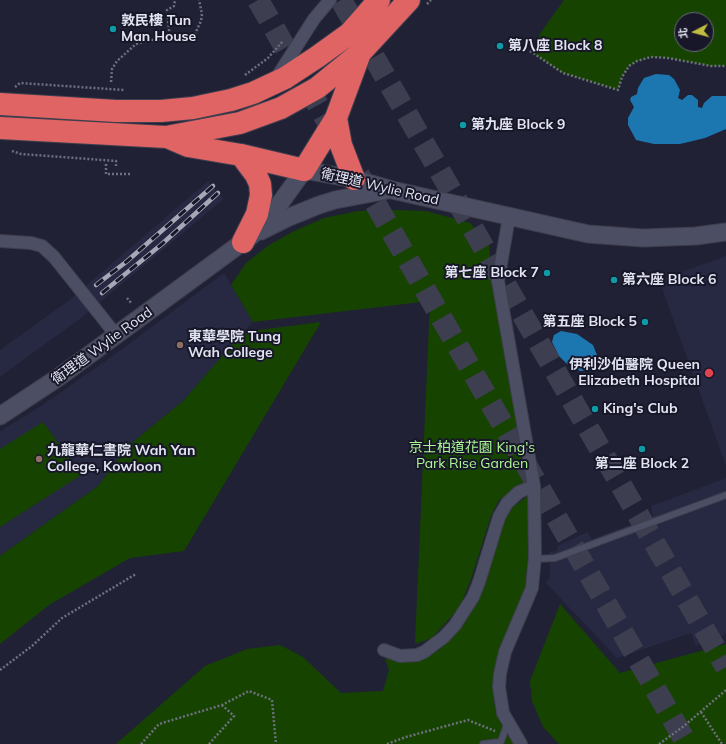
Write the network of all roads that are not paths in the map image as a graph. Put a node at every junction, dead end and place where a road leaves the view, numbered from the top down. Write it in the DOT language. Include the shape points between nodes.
graph roads {
  1 [pos="330,0"];
  2 [pos="378,0"];
  3 [pos="417,2"];
  4 [pos="360,53"];
  5 [pos="273,84"];
  6 [pos="0,104"];
  7 [pos="336,118"];
  8 [pos="0,128"];
  9 [pos="166,137"];
  10 [pos="241,155"];
  11 [pos="304,170"];
  12 [pos="354,179"];
  13 [pos="392,190"];
  14 [pos="509,217"];
  15 [pos="726,232"];
  16 [pos="247,239"];
  17 [pos="0,241"];
  18 [pos="116,335"];
  19 [pos="0,416"];
  20 [pos="534,486"];
  21 [pos="726,495"];
  22 [pos="534,559"];
  23 [pos="384,650"];
  24 [pos="508,722"];
  25 [pos="500,742"];
  26 [pos="483,744"];
  27 [pos="521,744"];
  1 -- 5 [label="street" via="296,46"];
  2 -- 5 [label="highway" via="349,34 317,58"];
  3 -- 4 [label="highway"];
  4 -- 7 [label="highway"];
  4 -- 9 [label="highway" via="317,88 281,108 260,117 219,128"];
  5 -- 6 [label="highway" via="231,100 182,110 116,111"];
  7 -- 11 [label="highway"];
  7 -- 12 [label="highway" via="341,145"];
  8 -- 9 [label="highway"];
  9 -- 10 [label="highway" via="188,146"];
  10 -- 11 [label="highway"];
  10 -- 16 [label="highway" via="256,175 261,195"];
  11 -- 12 [label="street, 衛理道 Wylie Road"];
  11 -- 16 [label="street, 衛理道 Wylie Road" via="268,220"];
  12 -- 13 [label="street, 衛理道 Wylie Road"];
  13 -- 14 [label="street, 衛理道 Wylie Road"];
  13 -- 16 [label="street" via="319,205"];
  14 -- 15 [label="street, 衛理道 Wylie Road" via="588,234 643,238"];
  14 -- 20 [label="street" via="498,281"];
  16 -- 18 [label="street, 衛理道 Wylie Road"];
  17 -- 18 [label="street, bridge" via="42,246 54,257"];
  18 -- 19 [label="street, 衛理道 Wylie Road"];
  20 -- 22 [label="street"];
  20 -- 23 [label="street" via="519,492 507,503 499,517 477,587 465,612 455,625 424,652 400,656"];
  21 -- 22 [label="lane" via="555,558"];
  22 -- 24 [label="street" via="532,588 505,652 500,674 500,701"];
  24 -- 25 [label="lane"];
  24 -- 27 [label="street"];
  25 -- 26 [label="lane"];
}
